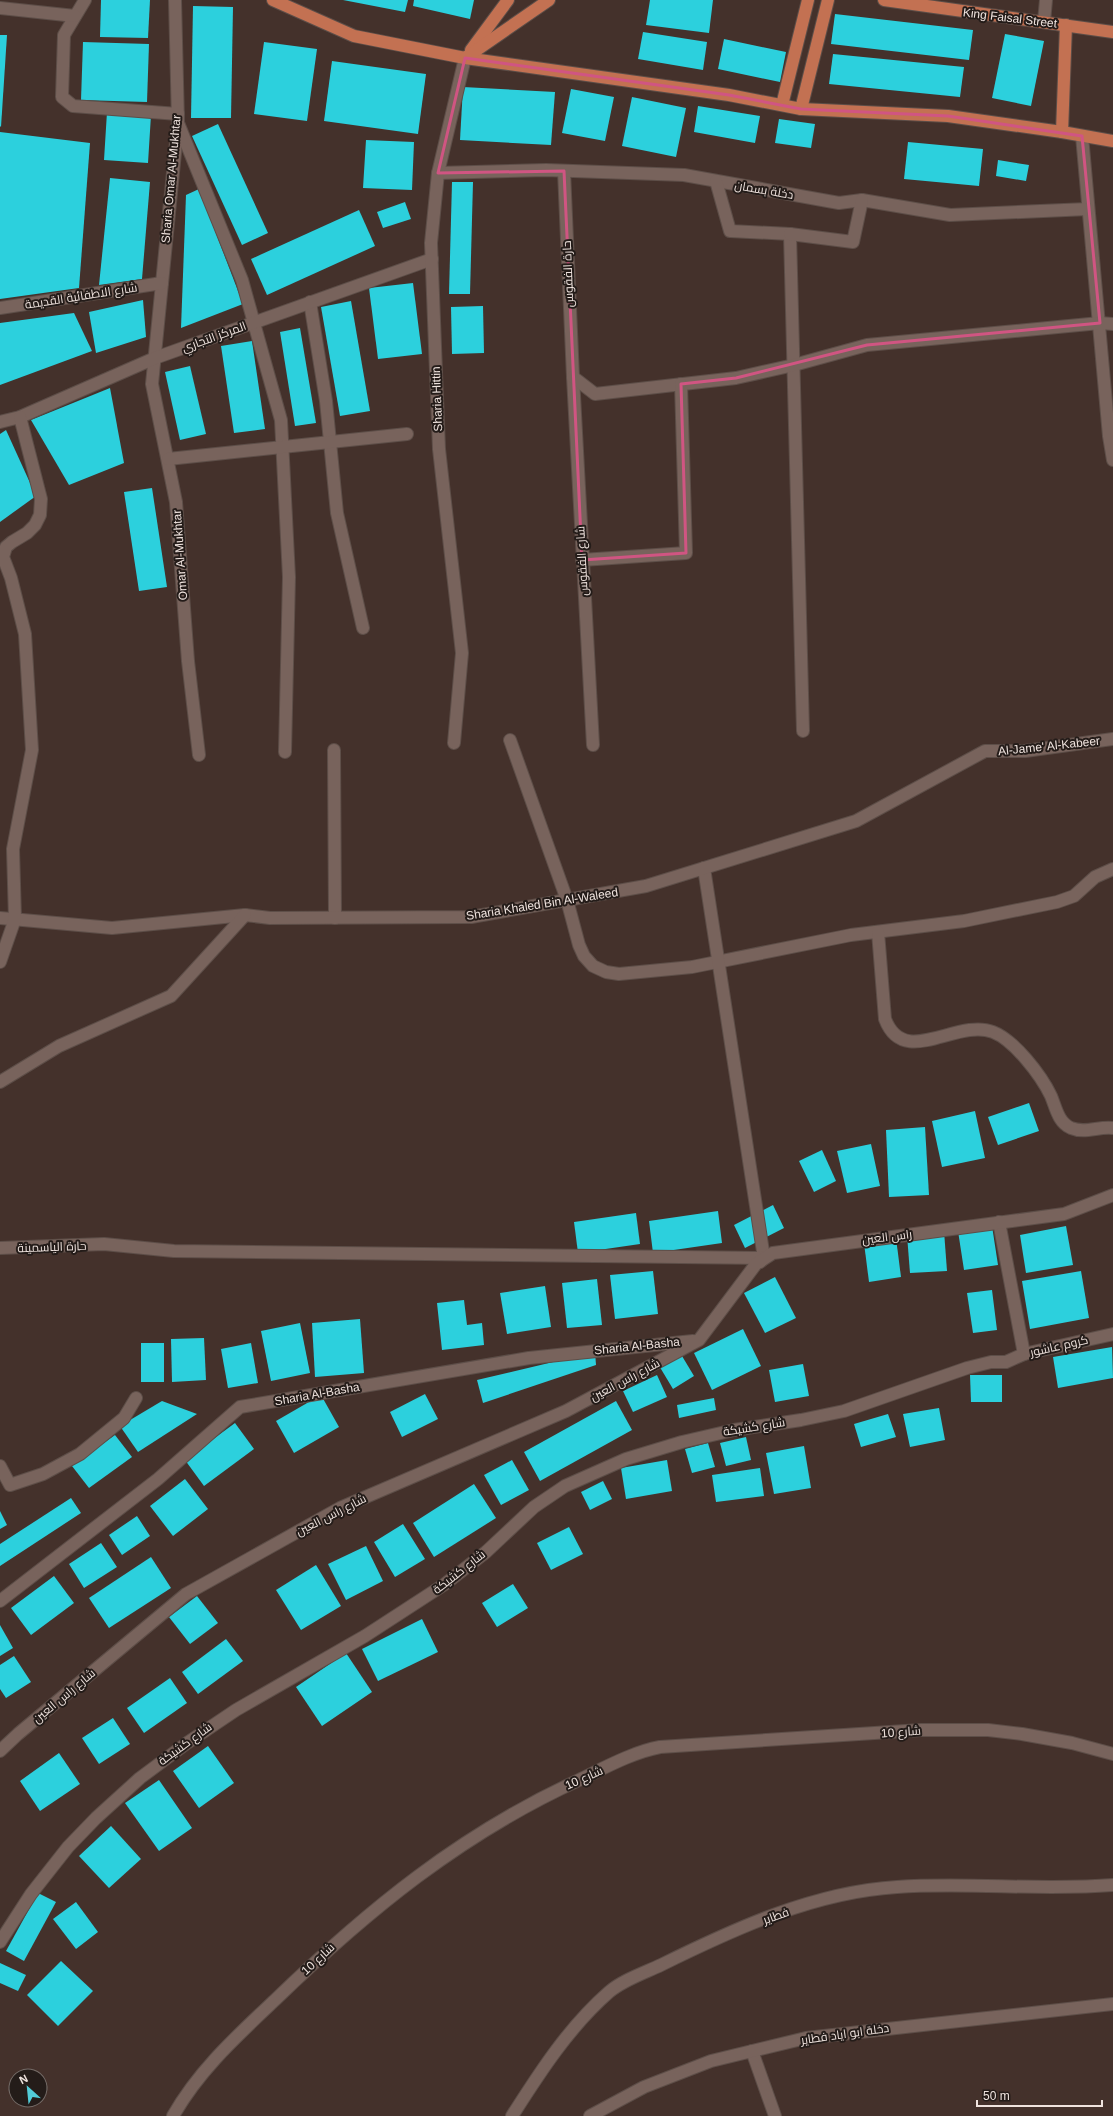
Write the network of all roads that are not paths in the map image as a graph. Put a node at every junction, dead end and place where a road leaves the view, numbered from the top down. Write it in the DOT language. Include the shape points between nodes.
graph roads {
  1 [pos="85,0"];
  2 [pos="175,0"];
  3 [pos="273,0"];
  4 [pos="508,0"];
  5 [pos="550,0"];
  6 [pos="808,0"];
  7 [pos="828,0"];
  8 [pos="884,0"];
  9 [pos="1046,0"];
  10 [pos="0,8"];
  11 [pos="75,16"];
  12 [pos="1044,22"];
  13 [pos="1066,25"];
  14 [pos="1113,32"];
  15 [pos="466,58"];
  16 [pos="782,105"];
  17 [pos="801,109"];
  18 [pos="178,118"];
  19 [pos="1062,132"];
  20 [pos="1082,136"];
  21 [pos="1113,141"];
  22 [pos="564,171"];
  23 [pos="438,173"];
  24 [pos="716,181"];
  25 [pos="862,200"];
  26 [pos="1088,209"];
  27 [pos="790,234"];
  28 [pos="432,259"];
  29 [pos="162,283"];
  30 [pos="310,302"];
  31 [pos="0,308"];
  32 [pos="254,322"];
  33 [pos="1100,323"];
  34 [pos="1113,324"];
  35 [pos="155,358"];
  36 [pos="794,365"];
  37 [pos="573,376"];
  38 [pos="681,384"];
  39 [pos="20,417"];
  40 [pos="0,422"];
  41 [pos="407,434"];
  42 [pos="330,442"];
  43 [pos="282,447"];
  44 [pos="168,459"];
  45 [pos="1113,460"];
  46 [pos="582,560"];
  47 [pos="363,628"];
  48 [pos="803,731"];
  49 [pos="1113,739"];
  50 [pos="510,740"];
  51 [pos="454,743"];
  52 [pos="592,745"];
  53 [pos="334,750"];
  54 [pos="285,752"];
  55 [pos="985,752"];
  56 [pos="199,755"];
  57 [pos="704,868"];
  58 [pos="1113,869"];
  59 [pos="568,900"];
  60 [pos="245,915"];
  61 [pos="0,918"];
  62 [pos="335,918"];
  63 [pos="15,919"];
  64 [pos="878,932"];
  65 [pos="0,962"];
  66 [pos="719,962"];
  67 [pos="0,1082"];
  68 [pos="1113,1128"];
  69 [pos="1113,1195"];
  70 [pos="999,1222"];
  71 [pos="0,1248"];
  72 [pos="764,1258"];
  73 [pos="1113,1334"];
  74 [pos="699,1340"];
  75 [pos="1024,1354"];
  76 [pos="1006,1362"];
  77 [pos="136,1398"];
  78 [pos="0,1466"];
  79 [pos="0,1601"];
  80 [pos="0,1751"];
  81 [pos="1113,1754"];
  82 [pos="1113,1885"];
  83 [pos="0,1942"];
  84 [pos="1113,2004"];
  85 [pos="752,2051"];
  86 [pos="173,2116"];
  87 [pos="512,2116"];
  88 [pos="590,2116"];
  89 [pos="775,2116"];
  1 -- 11 [label="street"];
  2 -- 18 [label="street, Sharia Omar Al-Mukhtar"];
  3 -- 15 [label="main road" via="354,36"];
  4 -- 15 [label="main road"];
  5 -- 15 [label="main road"];
  6 -- 16 [label="main road"];
  7 -- 17 [label="main road"];
  8 -- 12 [label="main road, King Faisal Street"];
  9 -- 12 [label="street"];
  10 -- 11 [label="street"];
  11 -- 18 [label="street" via="64,35 62,98 73,106"];
  12 -- 13 [label="main road, King Faisal Street"];
  13 -- 14 [label="main road, King Faisal Street"];
  13 -- 19 [label="main road"];
  15 -- 16 [label="main road" via="729,95"];
  15 -- 23 [label="street, Sharia Hittin"];
  16 -- 17 [label="main road"];
  17 -- 19 [label="main road" via="948,116"];
  18 -- 29 [label="street, Sharia Omar Al-Mukhtar"];
  18 -- 32 [label="street" via="242,280"];
  19 -- 20 [label="main road"];
  20 -- 21 [label="main road"];
  20 -- 26 [label="street"];
  22 -- 23 [label="street, دخلة بسمان"];
  22 -- 24 [label="street, دخلة بسمان" via="684,176"];
  22 -- 37 [label="street, حارة الفقوس"];
  23 -- 28 [label="street, Sharia Hittin" via="431,242"];
  24 -- 25 [label="street, دخلة بسمان" via="839,203"];
  24 -- 27 [label="street" via="730,231"];
  25 -- 26 [label="street, دخلة بسمان" via="950,215"];
  25 -- 27 [label="street" via="853,242"];
  26 -- 33 [label="street"];
  27 -- 36 [label="street"];
  28 -- 30 [label="street, المركز التجاري"];
  28 -- 51 [label="street, Sharia Hittin" via="439,448 462,653"];
  29 -- 31 [label="street, شارع الاطفائية القديمة"];
  29 -- 35 [label="street, Sharia Omar Al-Mukhtar"];
  30 -- 32 [label="street, المركز التجاري"];
  30 -- 42 [label="street"];
  32 -- 35 [label="street, المركز التجاري"];
  32 -- 43 [label="street" via="281,420"];
  33 -- 34 [label="street"];
  33 -- 36 [label="street" via="866,345"];
  33 -- 45 [label="street"];
  35 -- 39 [label="street, المركز التجاري"];
  35 -- 44 [label="street, Omar Al-Mukhtar" via="152,384"];
  36 -- 38 [label="street" via="736,378"];
  36 -- 48 [label="street"];
  37 -- 38 [label="street" via="595,394"];
  37 -- 46 [label="street, شارع الفقوس"];
  38 -- 46 [label="street" via="686,553"];
  39 -- 40 [label="street, المركز التجاري"];
  39 -- 63 [label="street" via="42,507 35,525 6,547 3,557 26,634 32,750 13,849"];
  41 -- 42 [label="street"];
  42 -- 43 [label="street"];
  42 -- 47 [label="street" via="337,513"];
  43 -- 44 [label="street"];
  43 -- 54 [label="street" via="289,577"];
  44 -- 56 [label="street, Omar Al-Mukhtar" via="176,502 188,661"];
  46 -- 52 [label="street, شارع الفقوس"];
  49 -- 55 [label="street, Al-Jame' Al-Kabeer" via="1025,751"];
  50 -- 59 [label="street"];
  53 -- 62 [label="street"];
  55 -- 57 [label="street, Sharia Khaled Bin Al-Waleed" via="856,821"];
  57 -- 59 [label="street, Sharia Khaled Bin Al-Waleed" via="646,886"];
  57 -- 66 [label="street"];
  58 -- 64 [label="street" via="1095,877 1074,896 1057,902 964,921"];
  59 -- 62 [label="street, Sharia Khaled Bin Al-Waleed" via="471,917"];
  59 -- 66 [label="street" via="584,956 593,966 606,972 619,974"];
  60 -- 62 [label="street, Sharia Khaled Bin Al-Waleed" via="270,918"];
  60 -- 63 [label="street, Sharia Khaled Bin Al-Waleed" via="112,928"];
  60 -- 67 [label="street" via="171,996 59,1046"];
  61 -- 63 [label="street, Sharia Khaled Bin Al-Waleed"];
  63 -- 65 [label="street"];
  64 -- 66 [label="street" via="850,935"];
  64 -- 68 [label="street" via="885,1018 896,1036 912,1042 970,1029 992,1031 1010,1042 1017,1050 1046,1088 1059,1118 1066,1125 1078,1130 1104,1126"];
  66 -- 72 [label="street"];
  69 -- 70 [label="street, راس العين" via="1064,1214"];
  70 -- 72 [label="street, راس العين" via="784,1250"];
  70 -- 75 [label="street"];
  71 -- 72 [label="street, حارة الياسمينة" via="104,1244 174,1251"];
  72 -- 74 [label="street, راس العين" via="752,1269"];
  73 -- 75 [label="street, كروم عاشور"];
  74 -- 79 [label="street, Sharia Al-Basha" via="529,1358 240,1408 158,1479"];
  74 -- 80 [label="street, شارع راس العين" via="566,1411 340,1508 186,1594"];
  75 -- 76 [label="street, كروم عاشور"];
  76 -- 83 [label="street, شارع كشيكة" via="991,1362 967,1368 844,1411 734,1430 663,1447 607,1466 559,1490 534,1507 486,1552 445,1584 365,1636 229,1714 140,1778 68,1847 31,1894"];
  77 -- 78 [label="street" via="124,1418 80,1454 43,1474 10,1485"];
  81 -- 86 [label="street, شارع 10" via="1038,1736 961,1729 660,1747 639,1754 556,1790 519,1810 458,1846 401,1888 329,1948 234,2039 203,2072"];
  82 -- 87 [label="street, فطاير" via="1066,1888 929,1885 895,1887 838,1896 765,1920 683,1954 613,1989 568,2035"];
  84 -- 85 [label="street, دخلة ابو اياد فطاير" via="814,2037"];
  85 -- 88 [label="street, دخلة ابو اياد فطاير" via="711,2061 644,2087"];
  85 -- 89 [label="street"];
}
